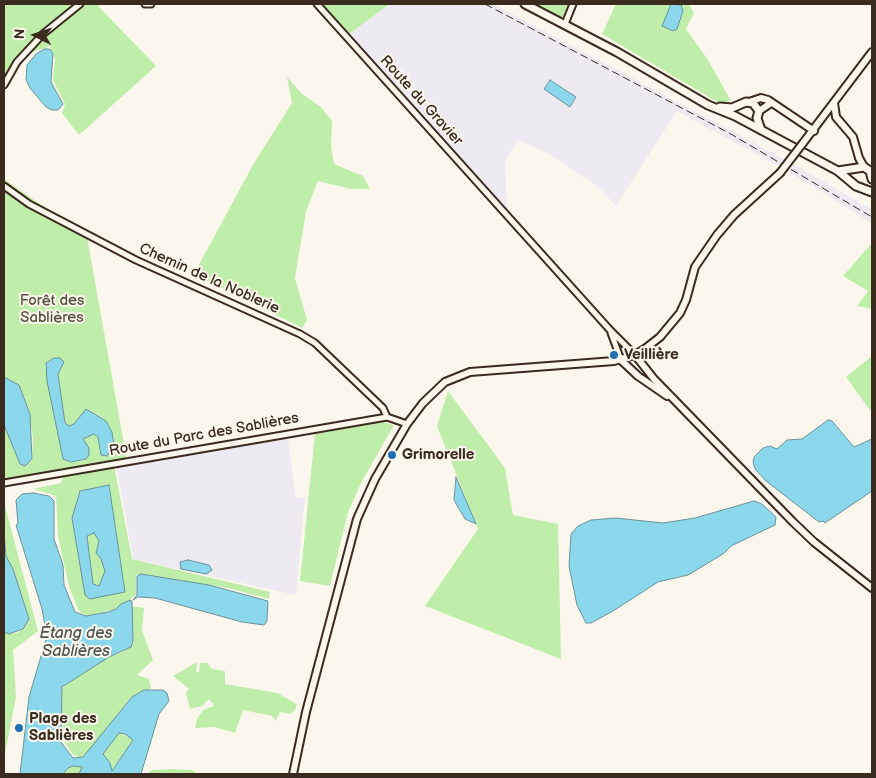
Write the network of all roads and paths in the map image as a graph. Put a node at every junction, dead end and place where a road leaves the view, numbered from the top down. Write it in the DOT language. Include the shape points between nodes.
graph roads {
  1 [pos="80,4"];
  2 [pos="145,4"];
  3 [pos="151,4"];
  4 [pos="317,4"];
  5 [pos="525,4"];
  6 [pos="573,4"];
  7 [pos="565,24"];
  8 [pos="872,52"];
  9 [pos="664,78"];
  10 [pos="4,84"];
  11 [pos="749,102"];
  12 [pos="771,102"];
  13 [pos="834,103"];
  14 [pos="740,106"];
  15 [pos="758,115"];
  16 [pos="836,117"];
  17 [pos="742,121"];
  18 [pos="821,122"];
  19 [pos="761,130"];
  20 [pos="814,131"];
  21 [pos="859,158"];
  22 [pos="864,166"];
  23 [pos="854,169"];
  24 [pos="838,172"];
  25 [pos="872,178"];
  26 [pos="852,182"];
  27 [pos="4,186"];
  28 [pos="863,187"];
  29 [pos="872,192"];
  30 [pos="610,330"];
  31 [pos="635,354"];
  32 [pos="624,359"];
  33 [pos="673,400"];
  34 [pos="387,416"];
  35 [pos="407,424"];
  36 [pos="4,483"];
  37 [pos="872,588"];
  38 [pos="293,774"];
  1 -- 10 [label="street" via="42,34 17,62"];
  2 -- 3 [label="street"];
  4 -- 30 [label="street, Route du Gravier"];
  5 -- 7 [label="main road"];
  6 -- 7 [label="street"];
  7 -- 9 [label="main road"];
  8 -- 13 [label="street"];
  9 -- 14 [label="main road" via="721,107"];
  9 -- 17 [label="main road"];
  11 -- 12 [label="street" via="761,98"];
  11 -- 14 [label="main road"];
  11 -- 15 [label="main road" via="756,105"];
  12 -- 15 [label="street"];
  12 -- 20 [label="street"];
  13 -- 16 [label="street"];
  13 -- 18 [label="street"];
  14 -- 17 [label="main road" via="737,113"];
  15 -- 17 [label="main road" via="752,123"];
  15 -- 19 [label="main road"];
  16 -- 18 [label="street"];
  16 -- 21 [label="street" via="853,137"];
  17 -- 19 [label="main road"];
  18 -- 20 [label="street"];
  19 -- 24 [label="main road"];
  20 -- 31 [label="street, bridge" via="780,173 734,214 717,235 695,267 680,313 660,337"];
  21 -- 22 [label="street"];
  21 -- 23 [label="street"];
  22 -- 23 [label="main road"];
  22 -- 25 [label="main road"];
  23 -- 24 [label="main road"];
  23 -- 26 [label="main road" via="850,176"];
  24 -- 26 [label="main road"];
  25 -- 28 [label="main road"];
  26 -- 28 [label="main road"];
  27 -- 34 [label="street, Chemin de la Noblerie" via="29,204 136,260 315,343 383,408"];
  28 -- 29 [label="main road"];
  30 -- 31 [label="street, Route du Gravier"];
  30 -- 32 [label="street"];
  31 -- 32 [label="street"];
  31 -- 33 [label="street"];
  32 -- 33 [label="street" via="638,376"];
  32 -- 35 [label="street" via="464,374 438,386"];
  33 -- 37 [label="street" via="814,542"];
  34 -- 35 [label="street"];
  34 -- 36 [label="street, Route du Parc des Sablières"];
  35 -- 38 [label="street" via="364,501 306,712"];
}
